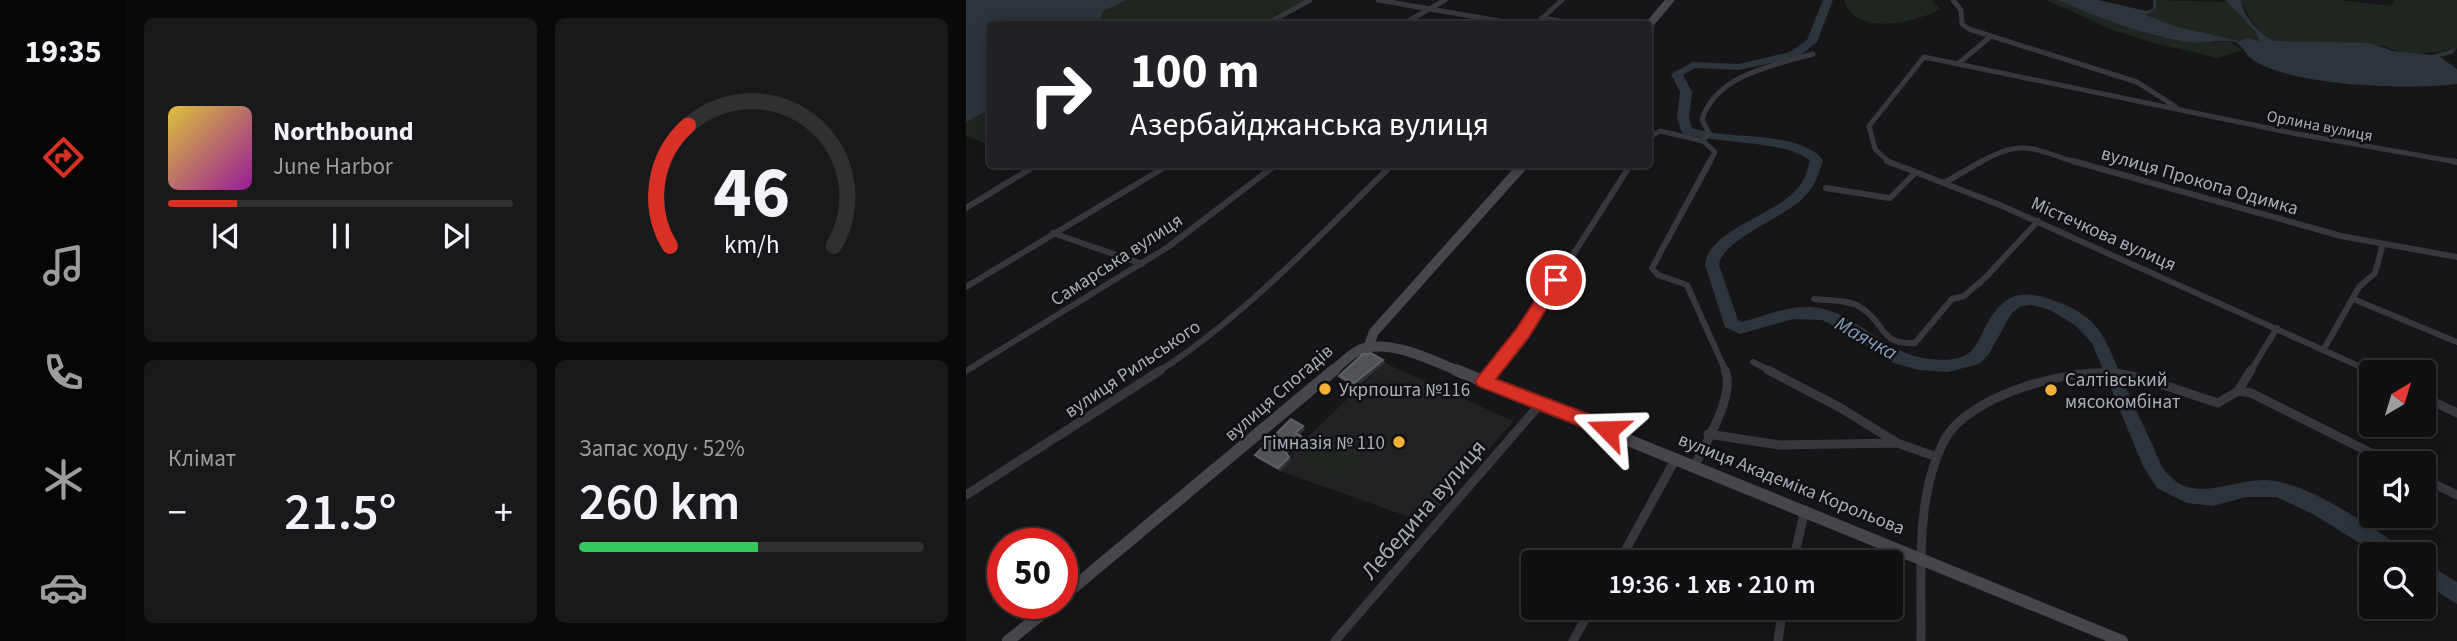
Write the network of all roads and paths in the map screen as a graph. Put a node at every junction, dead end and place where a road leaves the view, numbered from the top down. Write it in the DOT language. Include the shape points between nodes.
graph roads {
  1 [pos="1310,0"];
  2 [pos="1378,0"];
  3 [pos="1445,0"];
  4 [pos="1562,0"];
  5 [pos="1670,0"];
  6 [pos="1954,0"];
  7 [pos="1432,10"];
  8 [pos="1468,16"];
  9 [pos="1542,18"];
  10 [pos="1272,21"];
  11 [pos="1410,21"];
  12 [pos="1461,21"];
  13 [pos="1499,21"];
  14 [pos="1539,21"];
  15 [pos="1560,21"];
  16 [pos="1652,21"];
  17 [pos="1990,37"];
  18 [pos="1813,54"];
  19 [pos="1924,57"];
  20 [pos="1959,63"];
  21 [pos="2180,109"];
  22 [pos="1652,136"];
  23 [pos="1706,138"];
  24 [pos="2457,162"];
  25 [pos="1031,168"];
  26 [pos="1163,168"];
  27 [pos="1272,168"];
  28 [pos="1389,168"];
  29 [pos="1520,168"];
  30 [pos="1628,168"];
  31 [pos="1915,173"];
  32 [pos="1944,183"];
  33 [pos="1826,188"];
  34 [pos="966,208"];
  35 [pos="2038,221"];
  36 [pos="1054,233"];
  37 [pos="2383,244"];
  38 [pos="2457,257"];
  39 [pos="1142,264"];
  40 [pos="966,287"];
  41 [pos="1814,299"];
  42 [pos="2353,299"];
  43 [pos="2277,328"];
  44 [pos="2457,342"];
  45 [pos="1368,347"];
  46 [pos="2324,349"];
  47 [pos="1753,362"];
  48 [pos="2359,365"];
  49 [pos="966,371"];
  50 [pos="1484,381"];
  51 [pos="2238,391"];
  52 [pos="1541,402"];
  53 [pos="2436,403"];
  54 [pos="2457,413"];
  55 [pos="1708,435"];
  56 [pos="1897,443"];
  57 [pos="2367,451"];
  58 [pos="1676,457"];
  59 [pos="1937,457"];
  60 [pos="1695,465"];
  61 [pos="2436,485"];
  62 [pos="966,495"];
  63 [pos="2457,495"];
  64 [pos="1805,509"];
  65 [pos="1626,550"];
  66 [pos="1796,550"];
  67 [pos="1925,559"];
  68 [pos="1078,584"];
  69 [pos="1035,619"];
  70 [pos="1585,620"];
  71 [pos="1781,620"];
  72 [pos="1008,641"];
  73 [pos="1335,641"];
  74 [pos="1573,641"];
  75 [pos="1778,641"];
  76 [pos="1921,641"];
  77 [pos="2122,641"];
  1 -- 10 [label="street"];
  2 -- 7 [label="street"];
  3 -- 7 [label="street"];
  4 -- 9 [label="street"];
  5 -- 16 [label="main road"];
  6 -- 17 [label="street, Орлина вулиця" via="1962,24"];
  7 -- 8 [label="street"];
  7 -- 11 [label="street"];
  8 -- 12 [label="street"];
  8 -- 13 [label="street"];
  9 -- 14 [label="street"];
  9 -- 15 [label="street"];
  17 -- 20 [label="street"];
  17 -- 21 [label="street, Орлина вулиця" via="2137,82"];
  18 -- 23 [label="street" via="1735,79 1703,115"];
  19 -- 20 [label="street, Орлина вулиця"];
  19 -- 31 [label="street, Містечкова вулиця" via="1869,125 1871,144 1880,157"];
  20 -- 21 [label="street, Орлина вулиця"];
  21 -- 24 [label="street, Орлина вулиця"];
  22 -- 23 [label="street" via="1660,131"];
  23 -- 55 [label="street" via="1715,152 1652,268 1658,275 1687,285 1729,379"];
  25 -- 34 [label="street"];
  26 -- 36 [label="street"];
  27 -- 39 [label="street, Самарська вулиця"];
  28 -- 62 [label="street, вулиця Рильського" via="1195,348"];
  29 -- 45 [label="main road, вулиця Спогадів" via="1374,332"];
  30 -- 50 [label="street" via="1523,333"];
  31 -- 32 [label="street, Містечкова вулиця"];
  31 -- 33 [label="street" via="1891,198"];
  32 -- 35 [label="street, Містечкова вулиця"];
  32 -- 37 [label="street, вулиця Прокопа Одимка" via="2003,149 2020,146"];
  35 -- 41 [label="street" via="1985,278 1964,296 1952,299 1915,343 1889,340 1858,307"];
  35 -- 43 [label="street, Містечкова вулиця"];
  36 -- 39 [label="street"];
  36 -- 40 [label="street"];
  37 -- 38 [label="street, вулиця Прокопа Одимка"];
  37 -- 42 [label="street" via="2375,273"];
  39 -- 49 [label="street, Самарська вулиця"];
  42 -- 44 [label="street"];
  42 -- 46 [label="street"];
  43 -- 46 [label="street, Містечкова вулиця"];
  43 -- 51 [label="street"];
  45 -- 50 [label="main road, вулиця Академіка Корольова" via="1401,349"];
  45 -- 68 [label="main road, вулиця Спогадів" via="1351,355"];
  46 -- 48 [label="street, Містечкова вулиця"];
  47 -- 56 [label="street"];
  50 -- 52 [label="main road, вулиця Академіка Корольова"];
  51 -- 57 [label="street" via="2251,393"];
  51 -- 59 [label="street, вулиця Академіка Корольова" via="2209,403 2121,374 2045,381 1974,408 1955,425"];
  52 -- 58 [label="main road, вулиця Академіка Корольова"];
  52 -- 73 [label="street, Лебедина вулиця"];
  53 -- 54 [label="street"];
  55 -- 56 [label="street" via="1779,445"];
  55 -- 60 [label="street"];
  56 -- 59 [label="street"];
  58 -- 60 [label="main road, вулиця Академіка Корольова"];
  58 -- 65 [label="street"];
  59 -- 67 [label="street, вулиця Академіка Корольова" via="1924,510"];
  60 -- 64 [label="main road, вулиця Академіка Корольова"];
  61 -- 63 [label="street"];
  64 -- 66 [label="street"];
  64 -- 67 [label="main road, вулиця Академіка Корольова"];
  67 -- 76 [label="street"];
  67 -- 77 [label="main road, вулиця Академіка Корольова"];
  69 -- 72 [label="main road"];
  70 -- 74 [label="street"];
  71 -- 75 [label="street"];
}
